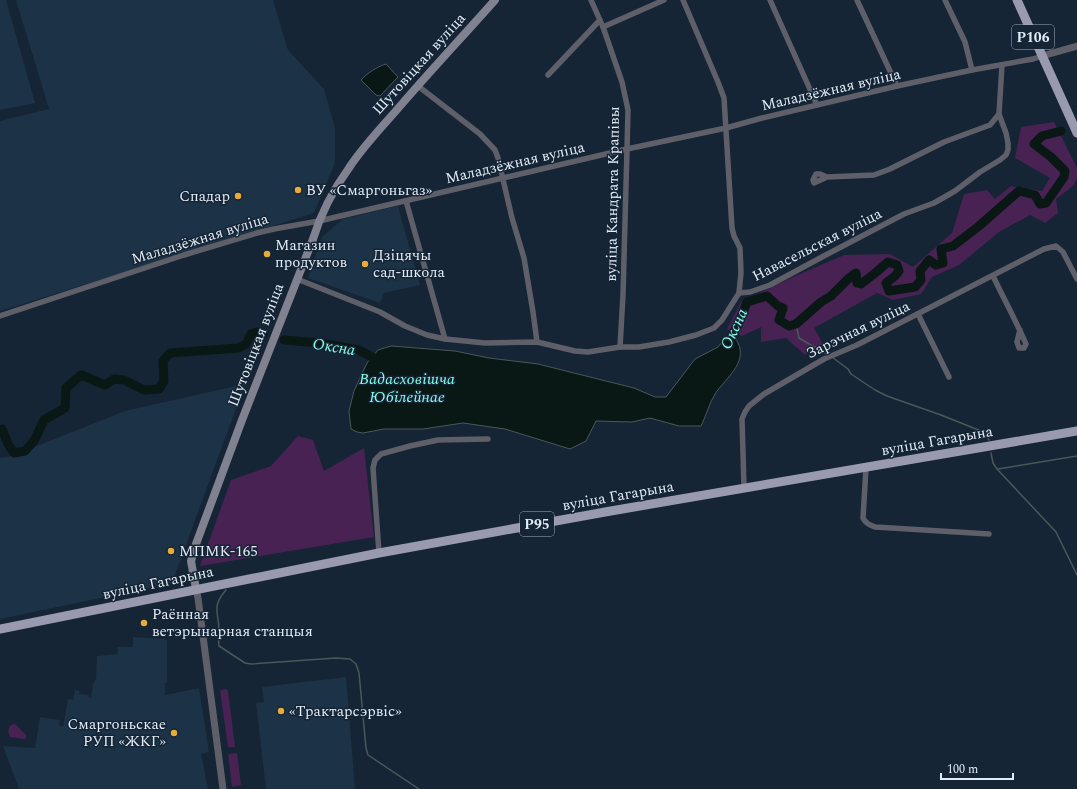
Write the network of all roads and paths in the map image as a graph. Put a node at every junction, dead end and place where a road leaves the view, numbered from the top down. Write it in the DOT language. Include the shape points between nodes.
graph roads {
  1 [pos="495,0"];
  2 [pos="591,0"];
  3 [pos="664,0"];
  4 [pos="683,0"];
  5 [pos="770,0"];
  6 [pos="857,0"];
  7 [pos="945,0"];
  8 [pos="1017,0"];
  9 [pos="600,20"];
  10 [pos="603,27"];
  11 [pos="1077,46"];
  12 [pos="1042,56"];
  13 [pos="1002,65"];
  14 [pos="972,70"];
  15 [pos="548,76"];
  16 [pos="418,86"];
  17 [pos="897,86"];
  18 [pos="817,105"];
  19 [pos="999,114"];
  20 [pos="726,128"];
  21 [pos="1077,133"];
  22 [pos="628,149"];
  23 [pos="827,177"];
  24 [pos="503,178"];
  25 [pos="406,200"];
  26 [pos="319,221"];
  27 [pos="992,276"];
  28 [pos="297,279"];
  29 [pos="1077,279"];
  30 [pos="739,293"];
  31 [pos="918,314"];
  32 [pos="0,316"];
  33 [pos="1020,330"];
  34 [pos="445,338"];
  35 [pos="537,342"];
  36 [pos="620,347"];
  37 [pos="949,377"];
  38 [pos="1077,431"];
  39 [pos="488,439"];
  40 [pos="866,468"];
  41 [pos="744,488"];
  42 [pos="989,534"];
  43 [pos="379,553"];
  44 [pos="196,589"];
  45 [pos="0,629"];
  46 [pos="223,789"];
  1 -- 16 [label="main road, Шутовіцкая вуліца"];
  2 -- 9 [label="street, вуліца Кандрата Крапівы"];
  3 -- 10 [label="street"];
  4 -- 20 [label="street" via="724,98"];
  5 -- 18 [label="street"];
  6 -- 17 [label="street"];
  7 -- 14 [label="street" via="964,42"];
  8 -- 12 [label="main road, Р106"];
  9 -- 10 [label="street, вуліца Кандрата Крапівы"];
  9 -- 15 [label="street"];
  10 -- 22 [label="street, вуліца Кандрата Крапівы" via="626,96"];
  11 -- 12 [label="street"];
  12 -- 13 [label="street, Маладзёжная вуліца"];
  12 -- 21 [label="main road, Р106"];
  13 -- 14 [label="street, Маладзёжная вуліца"];
  13 -- 19 [label="street"];
  14 -- 17 [label="street, Маладзёжная вуліца"];
  16 -- 24 [label="street" via="489,143 495,150"];
  16 -- 26 [label="main road, Шутовіцкая вуліца" via="349,168"];
  17 -- 18 [label="street, Маладзёжная вуліца"];
  18 -- 20 [label="street, Маладзёжная вуліца"];
  19 -- 23 [label="street" via="990,125 944,142 874,175"];
  19 -- 30 [label="street, Навасельская вуліца" via="1008,143 1006,155 955,191 934,203 904,214 770,286"];
  20 -- 22 [label="street, Маладзёжная вуліца"];
  20 -- 30 [label="street" via="732,228 740,248"];
  22 -- 24 [label="street, Маладзёжная вуліца"];
  22 -- 36 [label="street, вуліца Кандрата Крапівы"];
  24 -- 25 [label="street, Маладзёжная вуліца"];
  24 -- 35 [label="street" via="524,258"];
  25 -- 26 [label="street, Маладзёжная вуліца"];
  25 -- 34 [label="street"];
  26 -- 28 [label="main road, Шутовіцкая вуліца"];
  26 -- 32 [label="street, Маладзёжная вуліца" via="257,233"];
  27 -- 29 [label="street, Зарэчная вуліца" via="1044,248 1056,246 1063,252"];
  27 -- 31 [label="street, Зарэчная вуліца"];
  27 -- 33 [label="street"];
  28 -- 34 [label="street, Навасельская вуліца" via="380,312 427,335"];
  28 -- 44 [label="main road, Шутовіцкая вуліца" via="196,544 191,561"];
  30 -- 36 [label="street, Навасельская вуліца" via="714,328 668,342"];
  31 -- 37 [label="street"];
  31 -- 41 [label="street, Зарэчная вуліца" via="824,359 764,394 749,406 742,420"];
  34 -- 35 [label="street, Навасельская вуліца" via="485,343"];
  35 -- 36 [label="street, Навасельская вуліца" via="588,352"];
  38 -- 40 [label="main road, вуліца Гагарына / Р95"];
  39 -- 43 [label="street" via="438,440 381,454 375,460 373,468"];
  40 -- 41 [label="main road, вуліца Гагарына / Р95"];
  40 -- 42 [label="street" via="864,518 871,526"];
  41 -- 43 [label="main road, вуліца Гагарына / Р95"];
  43 -- 44 [label="main road, вуліца Гагарына / Р95"];
  44 -- 45 [label="main road, вуліца Гагарына / Р95"];
  44 -- 46 [label="street"];
}
